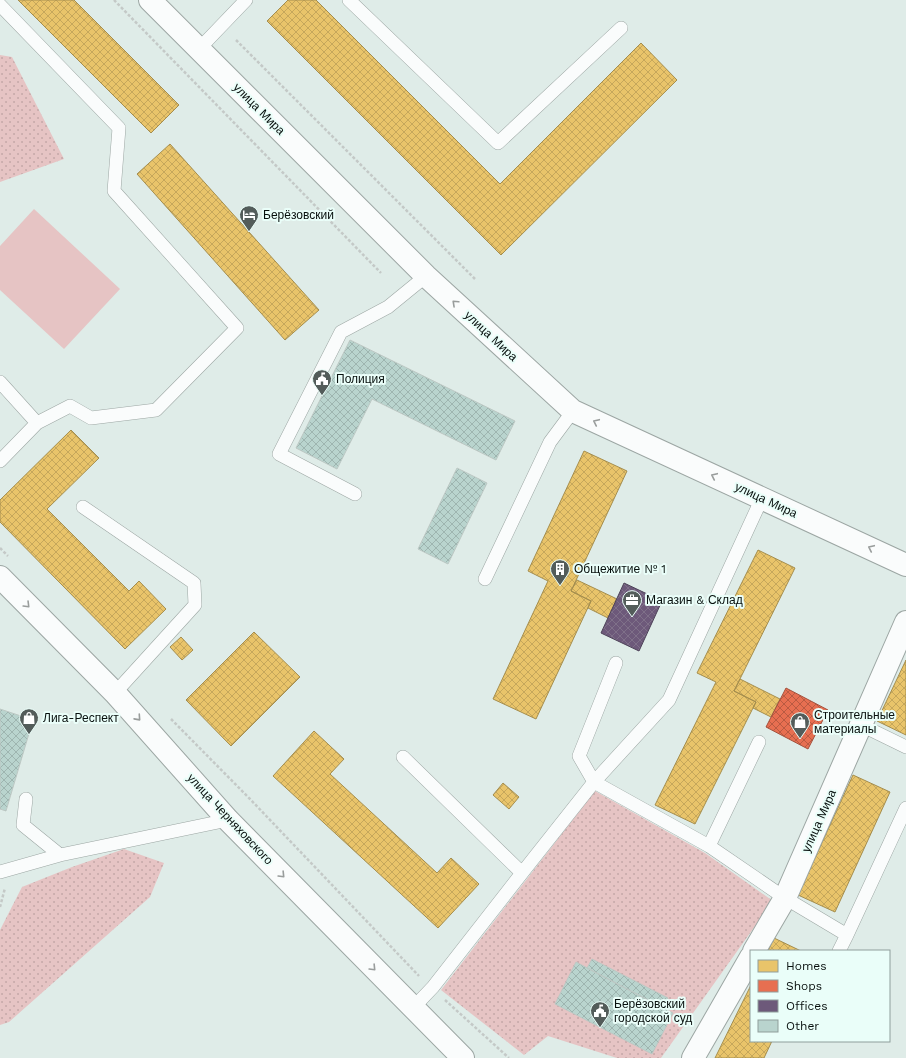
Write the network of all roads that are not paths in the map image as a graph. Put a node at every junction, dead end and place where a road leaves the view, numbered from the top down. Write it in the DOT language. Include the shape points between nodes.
graph roads {
  1 [pos="150,0"];
  2 [pos="246,0"];
  3 [pos="349,0"];
  4 [pos="0,5"];
  5 [pos="621,28"];
  6 [pos="199,49"];
  7 [pos="426,276"];
  8 [pos="0,382"];
  9 [pos="573,412"];
  10 [pos="37,423"];
  11 [pos="0,461"];
  12 [pos="355,494"];
  13 [pos="762,498"];
  14 [pos="83,507"];
  15 [pos="906,565"];
  16 [pos="0,577"];
  17 [pos="485,579"];
  18 [pos="906,622"];
  19 [pos="616,663"];
  20 [pos="115,693"];
  21 [pos="861,725"];
  22 [pos="759,742"];
  23 [pos="906,748"];
  24 [pos="404,758"];
  25 [pos="594,782"];
  26 [pos="26,799"];
  27 [pos="906,808"];
  28 [pos="228,820"];
  29 [pos="709,846"];
  30 [pos="60,855"];
  31 [pos="0,872"];
  32 [pos="522,873"];
  33 [pos="785,898"];
  34 [pos="848,935"];
  35 [pos="755,950"];
  36 [pos="840,950"];
  37 [pos="750,959"];
  38 [pos="413,1008"];
  39 [pos="463,1058"];
  40 [pos="693,1058"];
  1 -- 6 [label="street, улица Мира"];
  2 -- 6 [label="lane"];
  3 -- 5 [label="lane" via="498,143"];
  4 -- 10 [label="lane" via="119,128 114,191 237,328 156,410 91,418 70,406"];
  6 -- 7 [label="street, улица Мира"];
  9 -- 7 [label="street, улица Мира, one-way"];
  7 -- 12 [label="lane" via="388,307 342,332 279,454"];
  8 -- 10 [label="lane"];
  13 -- 9 [label="street, улица Мира, one-way"];
  9 -- 17 [label="lane" via="550,442"];
  10 -- 11 [label="lane"];
  15 -- 13 [label="street, улица Мира, one-way"];
  13 -- 25 [label="lane" via="669,700"];
  14 -- 20 [label="lane" via="194,583 195,605"];
  16 -- 20 [label="street, улица Черняховского, one-way"];
  18 -- 21 [label="street, улица Мира"];
  19 -- 25 [label="lane" via="579,756"];
  20 -- 28 [label="street, улица Черняховского, one-way"];
  21 -- 23 [label="lane"];
  21 -- 33 [label="street, улица Мира"];
  22 -- 29 [label="lane"];
  24 -- 32 [label="lane"];
  25 -- 29 [label="lane"];
  25 -- 32 [label="lane"];
  26 -- 30 [label="lane" via="23,825"];
  27 -- 34 [label="lane"];
  28 -- 30 [label="lane"];
  28 -- 38 [label="street, улица Черняховского, one-way"];
  29 -- 33 [label="lane"];
  30 -- 31 [label="lane"];
  32 -- 38 [label="lane" via="433,988"];
  33 -- 34 [label="lane"];
  33 -- 35 [label="street, улица Мира"];
  34 -- 36 [label="lane"];
  37 -- 40 [label="street"];
  38 -- 39 [label="street, улица Черняховского"];
}
